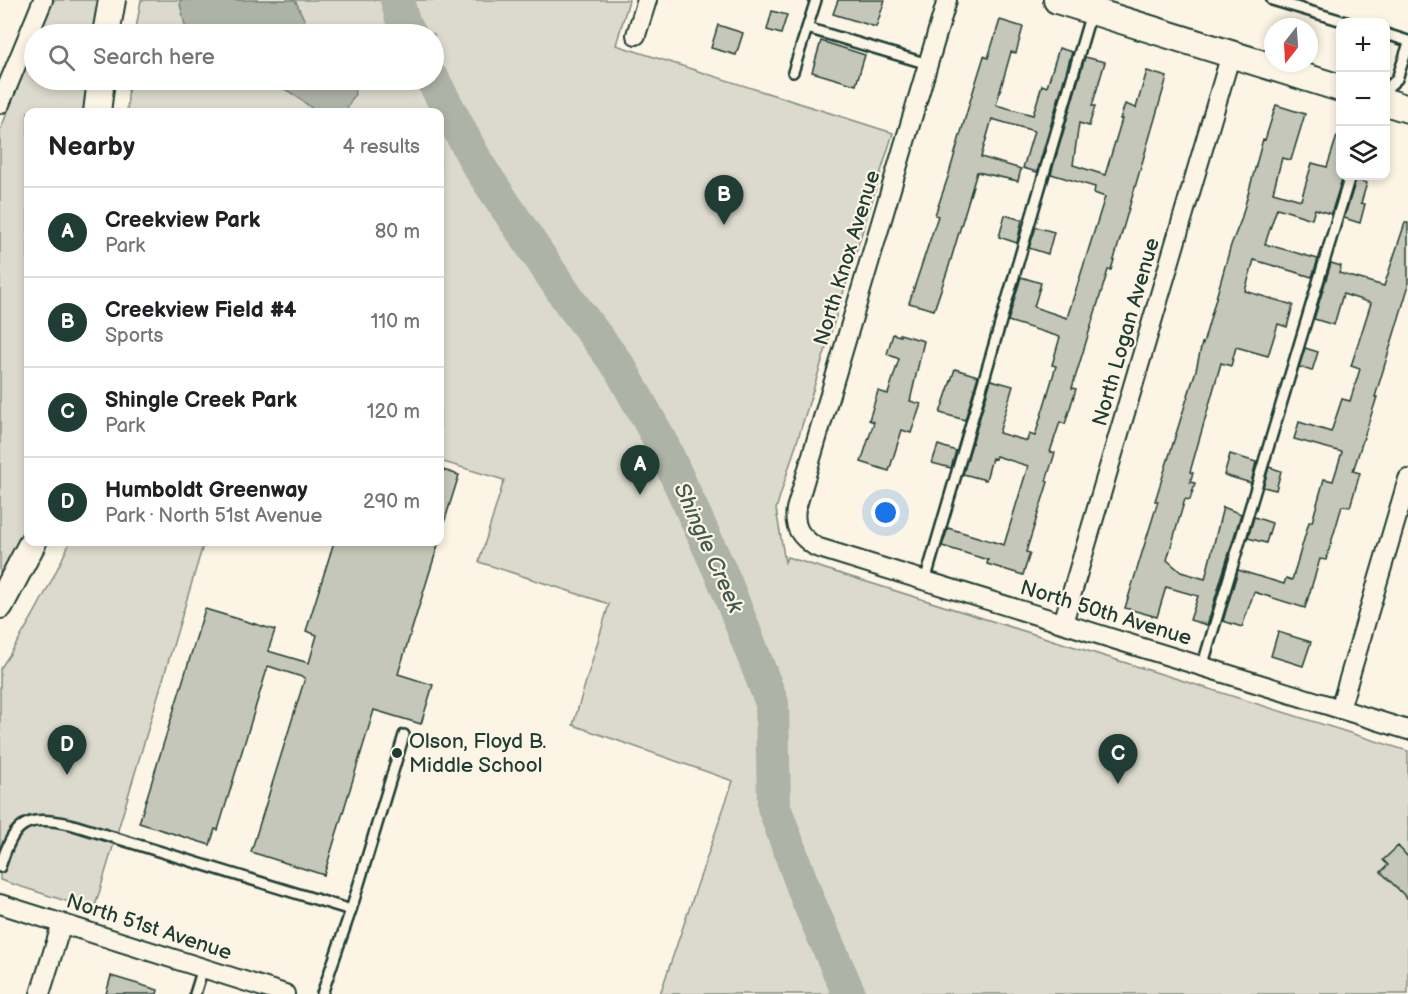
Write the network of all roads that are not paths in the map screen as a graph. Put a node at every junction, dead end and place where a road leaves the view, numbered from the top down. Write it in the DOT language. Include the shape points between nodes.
graph roads {
  1 [pos="43,0"];
  2 [pos="112,0"];
  3 [pos="647,0"];
  4 [pos="816,0"];
  5 [pos="947,0"];
  6 [pos="1057,0"];
  7 [pos="1272,0"];
  8 [pos="1092,11"];
  9 [pos="1336,19"];
  10 [pos="33,24"];
  11 [pos="108,24"];
  12 [pos="807,28"];
  13 [pos="636,35"];
  14 [pos="1390,36"];
  15 [pos="1408,43"];
  16 [pos="24,46"];
  17 [pos="1232,54"];
  18 [pos="928,64"];
  19 [pos="793,72"];
  20 [pos="1390,85"];
  21 [pos="1336,86"];
  22 [pos="100,90"];
  23 [pos="1390,103"];
  24 [pos="0,104"];
  25 [pos="98,108"];
  26 [pos="1408,109"];
  27 [pos="1349,180"];
  28 [pos="1408,479"];
  29 [pos="797,529"];
  30 [pos="31,546"];
  31 [pos="925,581"];
  32 [pos="0,604"];
  33 [pos="1064,623"];
  34 [pos="1202,667"];
  35 [pos="1340,709"];
  36 [pos="1408,730"];
  37 [pos="404,735"];
  38 [pos="0,867"];
  39 [pos="0,904"];
  40 [pos="351,910"];
  41 [pos="62,923"];
  42 [pos="203,968"];
  43 [pos="40,994"];
  44 [pos="195,994"];
  45 [pos="285,994"];
  46 [pos="322,994"];
  1 -- 10 [label="street"];
  2 -- 11 [label="street"];
  3 -- 13 [label="street"];
  4 -- 12 [label="lane"];
  5 -- 18 [label="street, North Knox Avenue"];
  6 -- 8 [label="street"];
  7 -- 9 [label="lane"];
  8 -- 17 [label="street"];
  8 -- 31 [label="lane"];
  12 -- 18 [label="lane"];
  12 -- 19 [label="lane"];
  14 -- 15 [label="lane"];
  15 -- 20 [label="lane" via="1397,79"];
  16 -- 24 [label="street"];
  17 -- 21 [label="street"];
  17 -- 33 [label="street, North Logan Avenue"];
  18 -- 29 [label="street, North Knox Avenue" via="796,509"];
  22 -- 25 [label="street"];
  23 -- 26 [label="street"];
  27 -- 34 [label="lane"];
  28 -- 35 [label="street"];
  29 -- 31 [label="street, North 50th Avenue" via="803,539 816,547"];
  30 -- 32 [label="street"];
  31 -- 33 [label="street, North 50th Avenue"];
  33 -- 34 [label="street, North 50th Avenue"];
  34 -- 35 [label="street, North 50th Avenue"];
  35 -- 36 [label="street, North 50th Avenue"];
  37 -- 40 [label="lane"];
  38 -- 40 [label="lane" via="12,834 25,823 46,819"];
  39 -- 41 [label="street, North 51st Avenue"];
  40 -- 46 [label="lane"];
  41 -- 42 [label="street, North 51st Avenue"];
  41 -- 43 [label="street"];
  42 -- 44 [label="lane"];
  42 -- 45 [label="street, North 51st Avenue"];
}
